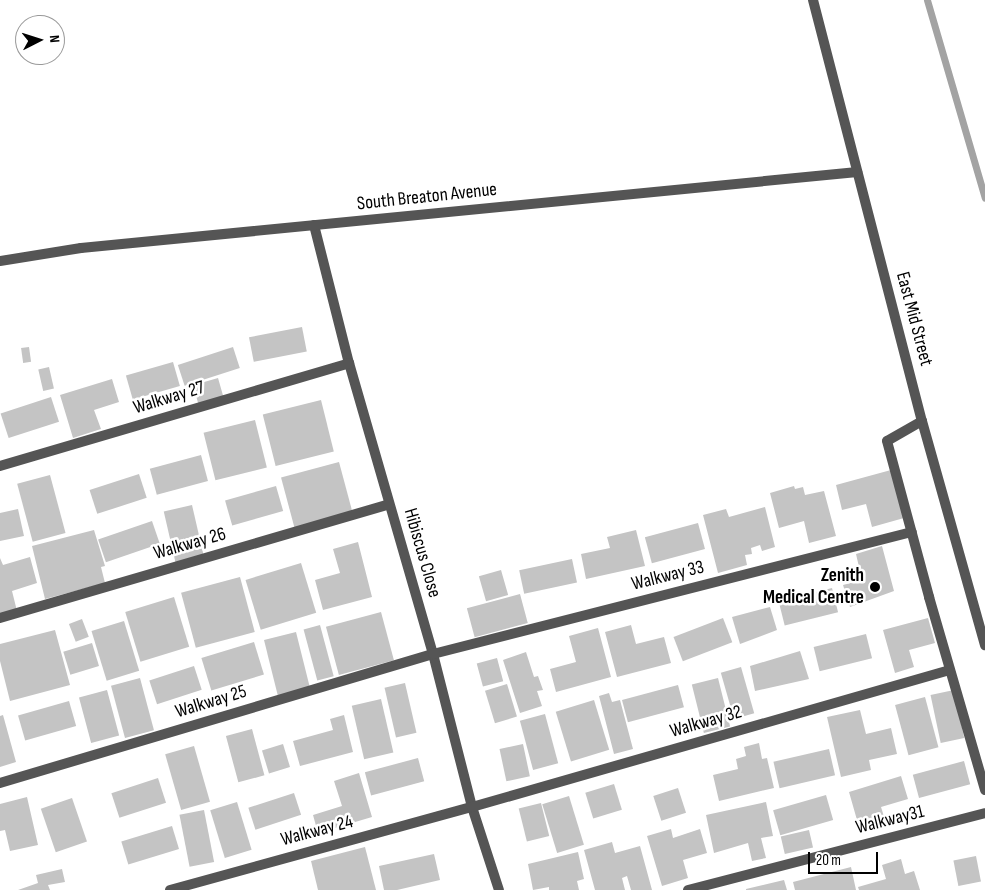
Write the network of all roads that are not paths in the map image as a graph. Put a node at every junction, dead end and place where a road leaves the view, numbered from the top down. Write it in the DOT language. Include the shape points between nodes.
graph roads {
  1 [pos="813,0"];
  2 [pos="857,172"];
  3 [pos="314,225"];
  4 [pos="0,261"];
  5 [pos="349,363"];
  6 [pos="922,421"];
  7 [pos="0,466"];
  8 [pos="390,504"];
  9 [pos="912,532"];
  10 [pos="0,618"];
  11 [pos="985,645"];
  12 [pos="432,654"];
  13 [pos="950,670"];
  14 [pos="0,783"];
  15 [pos="985,790"];
  16 [pos="472,807"];
  17 [pos="985,814"];
  18 [pos="170,890"];
  19 [pos="499,890"];
  20 [pos="688,890"];
  1 -- 2 [label="street, East Mid Street"];
  2 -- 3 [label="street, South Breaton Avenue"];
  2 -- 6 [label="street, East Mid Street"];
  3 -- 4 [label="street, South Breaton Avenue" via="81,248"];
  3 -- 5 [label="street, Hibiscus Close"];
  5 -- 7 [label="street, Walkway 27"];
  5 -- 8 [label="street, Hibiscus Close"];
  6 -- 9 [label="street" via="887,441"];
  6 -- 11 [label="street, East Mid Street"];
  8 -- 10 [label="street, Walkway 26"];
  8 -- 12 [label="street, Hibiscus Close"];
  9 -- 12 [label="street, Walkway 33"];
  9 -- 13 [label="street"];
  12 -- 14 [label="street, Walkway 25"];
  12 -- 16 [label="street, Hibiscus Close"];
  13 -- 15 [label="street"];
  13 -- 16 [label="street, Walkway 32"];
  16 -- 18 [label="street, Walkway 24"];
  16 -- 19 [label="street, Hibiscus Close"];
  17 -- 20 [label="street, Walkway31"];
}
